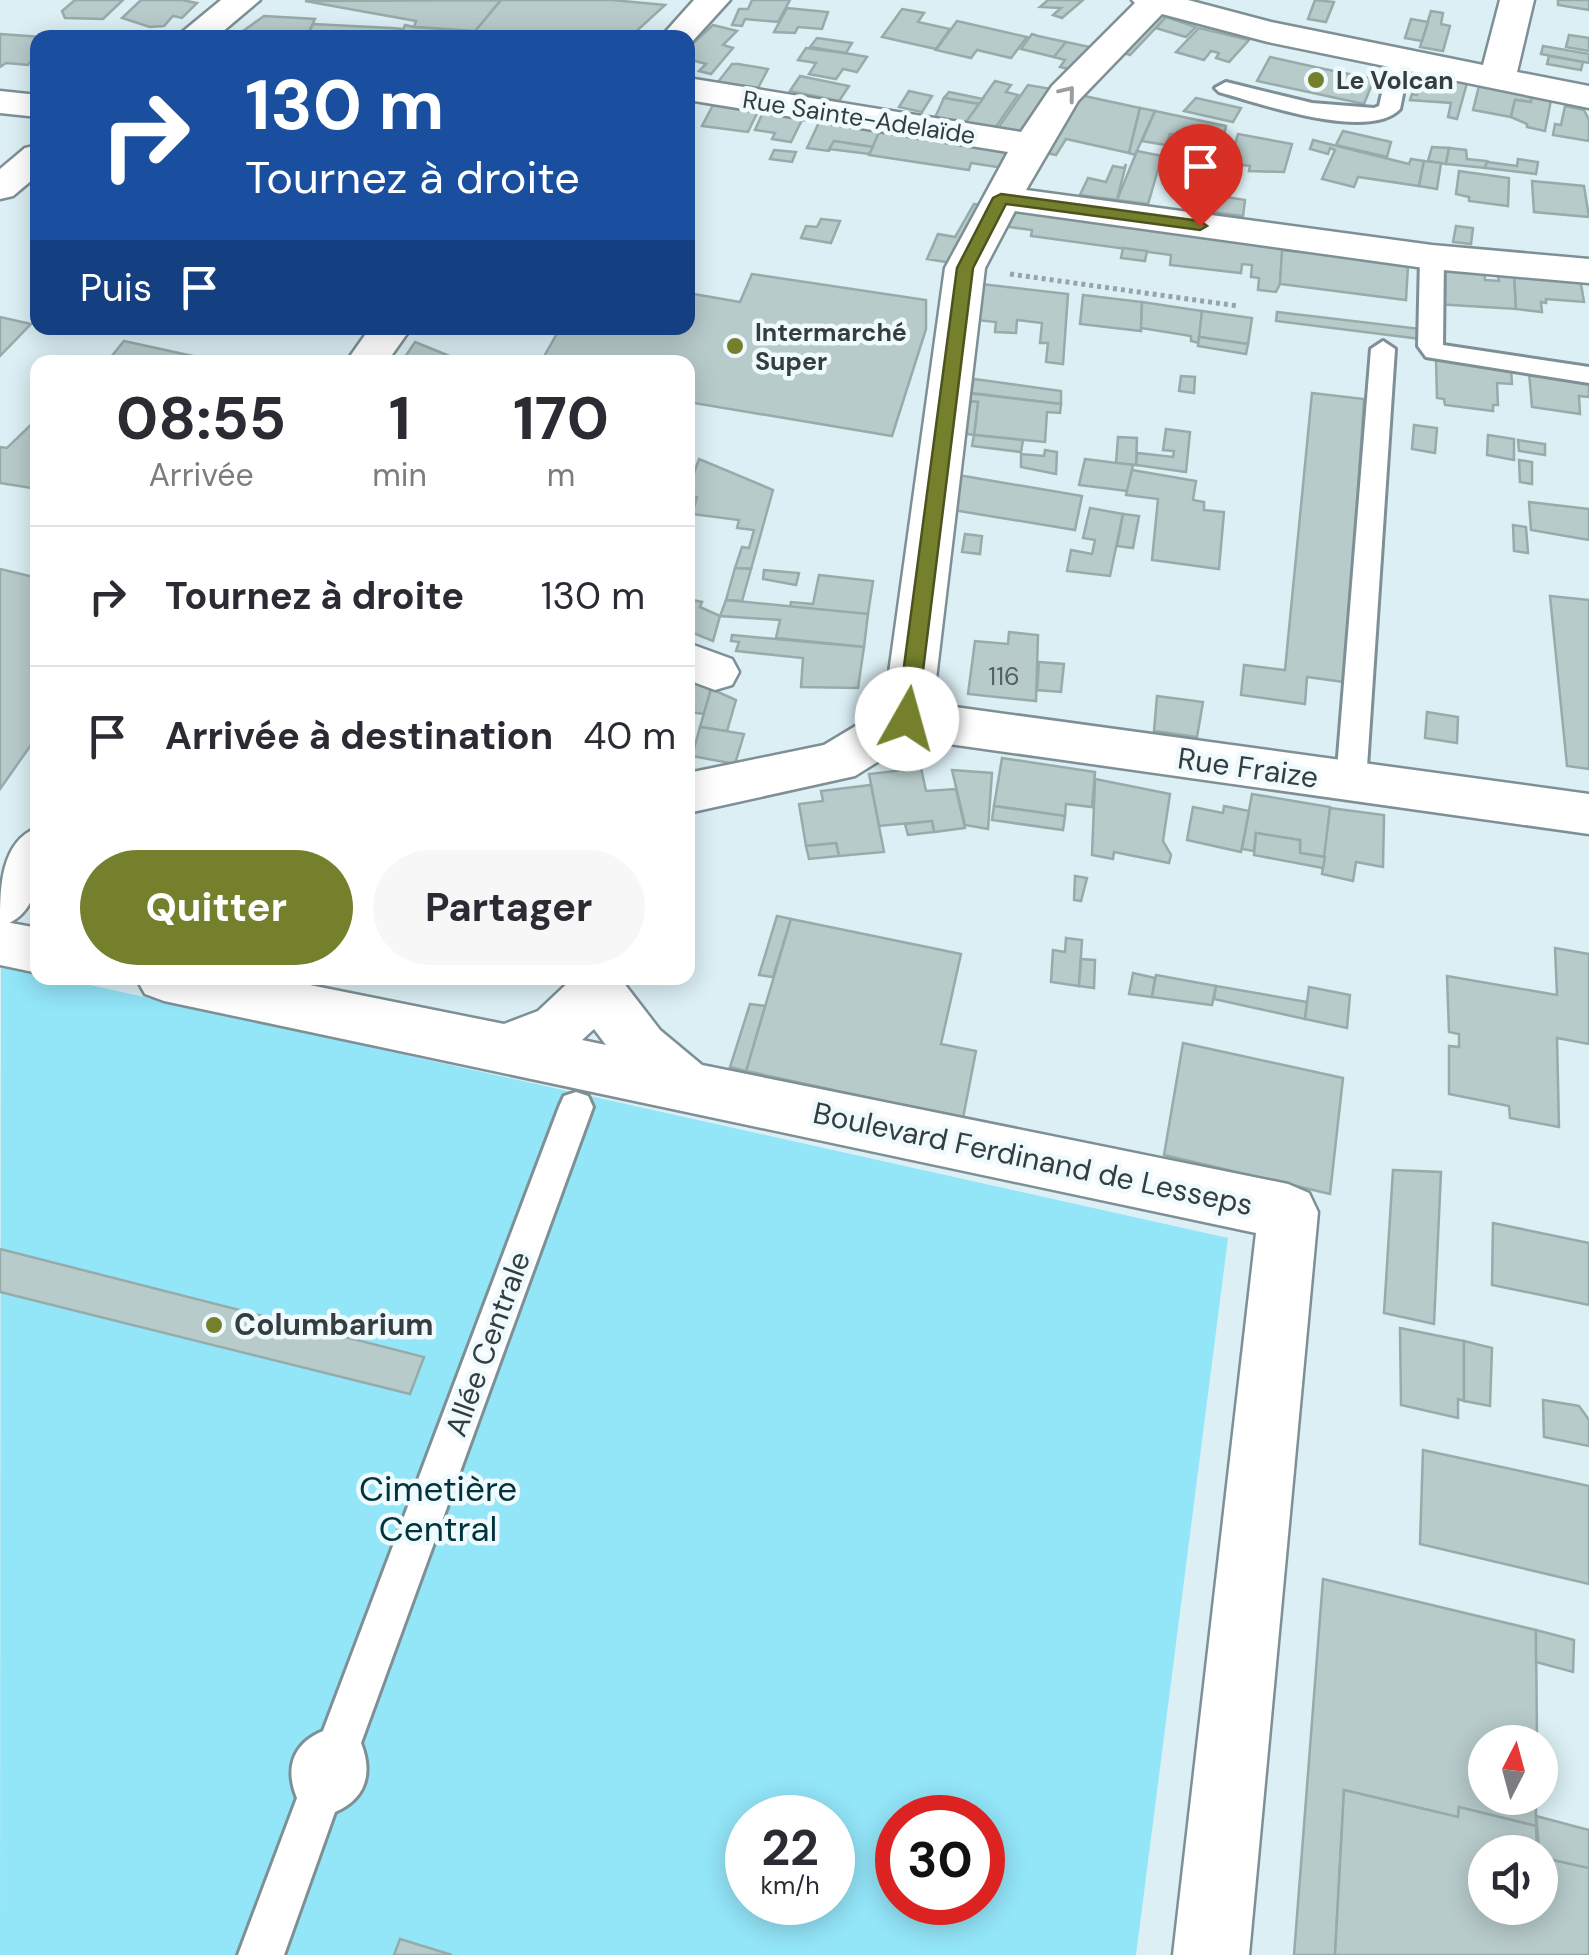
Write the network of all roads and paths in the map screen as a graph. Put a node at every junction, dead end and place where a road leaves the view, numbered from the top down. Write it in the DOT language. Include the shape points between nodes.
graph roads {
  1 [pos="243,0"];
  2 [pos="713,0"];
  3 [pos="1517,0"];
  4 [pos="1154,1"];
  5 [pos="203,30"];
  6 [pos="685,30"];
  7 [pos="1400,59"];
  8 [pos="1496,79"];
  9 [pos="1226,88"];
  10 [pos="695,91"];
  11 [pos="1589,97"];
  12 [pos="0,102"];
  13 [pos="30,105"];
  14 [pos="1031,145"];
  15 [pos="30,163"];
  16 [pos="0,188"];
  17 [pos="1001,198"];
  18 [pos="1432,257"];
  19 [pos="965,268"];
  20 [pos="1589,271"];
  21 [pos="1238,306"];
  22 [pos="1383,349"];
  23 [pos="1589,375"];
  24 [pos="907,719"];
  25 [pos="1350,782"];
  26 [pos="695,791"];
  27 [pos="1589,814"];
  28 [pos="30,860"];
  29 [pos="0,904"];
  30 [pos="0,944"];
  31 [pos="30,950"];
  32 [pos="198,985"];
  33 [pos="598,985"];
  34 [pos="600,985"];
  35 [pos="506,1048"];
  36 [pos="688,1088"];
  37 [pos="576,1107"];
  38 [pos="261,1955"];
  39 [pos="1211,1955"];
  1 -- 5 [label="street"];
  2 -- 6 [label="street"];
  3 -- 8 [label="street"];
  4 -- 7 [label="street"];
  14 -- 4 [label="street, one-way" via="1065,94"];
  7 -- 8 [label="street"];
  7 -- 9 [label="lane" via="1389,109 1375,117"];
  8 -- 11 [label="street"];
  10 -- 14 [label="street, Rue Sainte-Adelaïde"];
  12 -- 13 [label="street"];
  14 -- 17 [label="street"];
  15 -- 16 [label="street"];
  17 -- 18 [label="street"];
  17 -- 19 [label="street"];
  18 -- 20 [label="street"];
  18 -- 23 [label="lane" via="1435,352"];
  19 -- 21 [label="path"];
  19 -- 24 [label="street"];
  22 -- 25 [label="lane"];
  24 -- 25 [label="street, Rue Fraize"];
  24 -- 26 [label="street" via="836,762"];
  25 -- 27 [label="street, Rue Fraize"];
  28 -- 29 [label="street"];
  30 -- 31 [label="street"];
  32 -- 35 [label="street, Boulevard Ferdinand de Lesseps"];
  33 -- 35 [label="street" via="558,1028"];
  34 -- 36 [label="street" via="640,1047"];
  35 -- 36 [label="street, Boulevard Ferdinand de Lesseps"];
  36 -- 39 [label="street, Boulevard Ferdinand de Lesseps" via="1288,1212"];
  37 -- 38 [label="lane, Allée Centrale" via="337,1750 318,1754 310,1765 309,1780 321,1792"];
}
